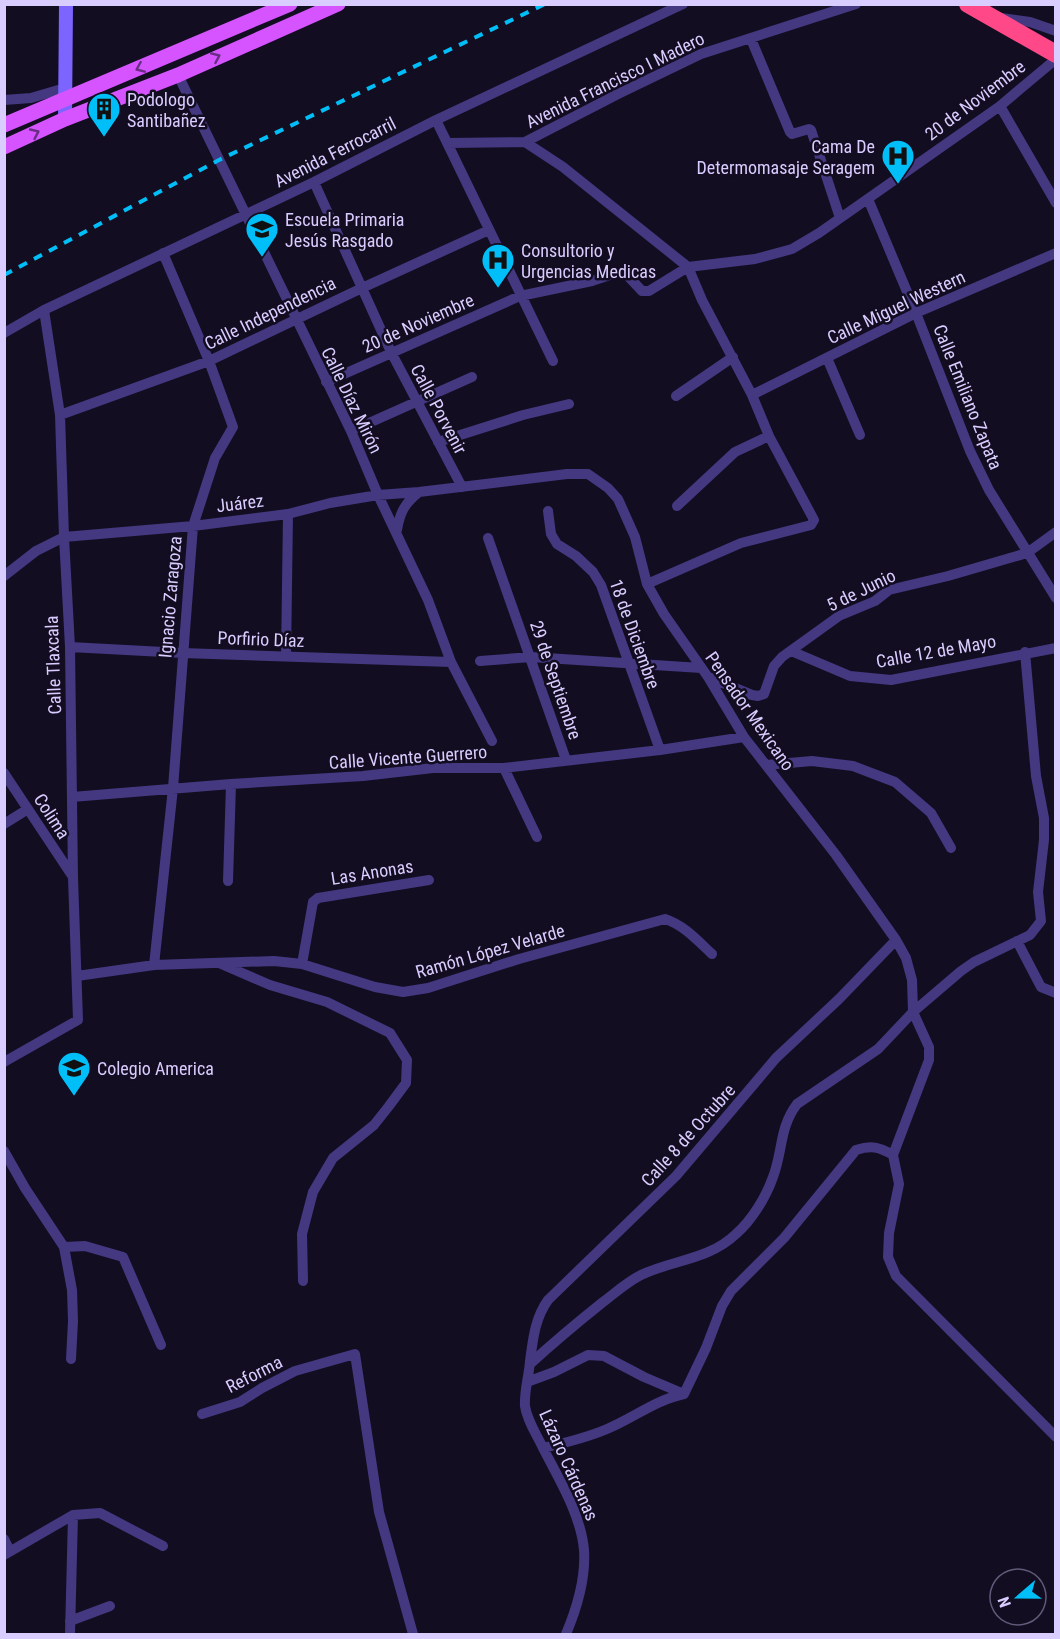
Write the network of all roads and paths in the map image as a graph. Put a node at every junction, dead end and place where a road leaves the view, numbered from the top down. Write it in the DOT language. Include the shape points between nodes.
graph roads {
  1 [pos="66,4"];
  2 [pos="290,4"];
  3 [pos="338,4"];
  4 [pos="683,4"];
  5 [pos="856,4"];
  6 [pos="968,4"];
  7 [pos="992,17"];
  8 [pos="1056,31"];
  9 [pos="751,39"];
  10 [pos="1056,54"];
  11 [pos="1056,59"];
  12 [pos="178,75"];
  13 [pos="65,94"];
  14 [pos="4,100"];
  15 [pos="1000,106"];
  16 [pos="65,119"];
  17 [pos="436,120"];
  18 [pos="4,125"];
  19 [pos="525,141"];
  20 [pos="447,143"];
  21 [pos="4,147"];
  22 [pos="314,182"];
  23 [pos="868,199"];
  24 [pos="1056,203"];
  25 [pos="245,215"];
  26 [pos="840,218"];
  27 [pos="489,230"];
  28 [pos="163,253"];
  29 [pos="1056,253"];
  30 [pos="688,267"];
  31 [pos="362,288"];
  32 [pos="520,296"];
  33 [pos="44,310"];
  34 [pos="916,313"];
  35 [pos="295,320"];
  36 [pos="4,333"];
  37 [pos="391,352"];
  38 [pos="733,357"];
  39 [pos="828,358"];
  40 [pos="209,361"];
  41 [pos="553,361"];
  42 [pos="472,377"];
  43 [pos="326,382"];
  44 [pos="752,395"];
  45 [pos="676,396"];
  46 [pos="416,402"];
  47 [pos="569,404"];
  48 [pos="60,414"];
  49 [pos="351,431"];
  50 [pos="860,435"];
  51 [pos="769,436"];
  52 [pos="438,442"];
  53 [pos="588,474"];
  54 [pos="462,487"];
  55 [pos="419,492"];
  56 [pos="378,495"];
  57 [pos="677,506"];
  58 [pos="548,511"];
  59 [pos="288,514"];
  60 [pos="193,526"];
  61 [pos="397,531"];
  62 [pos="1056,532"];
  63 [pos="64,537"];
  64 [pos="489,538"];
  65 [pos="1027,553"];
  66 [pos="4,576"];
  67 [pos="647,584"];
  68 [pos="1056,598"];
  69 [pos="70,647"];
  70 [pos="1056,648"];
  71 [pos="791,651"];
  72 [pos="1025,652"];
  73 [pos="182,653"];
  74 [pos="286,656"];
  75 [pos="531,657"];
  76 [pos="480,661"];
  77 [pos="452,662"];
  78 [pos="628,664"];
  79 [pos="705,673"];
  80 [pos="744,737"];
  81 [pos="492,741"];
  82 [pos="660,750"];
  83 [pos="566,760"];
  84 [pos="766,765"];
  85 [pos="504,768"];
  86 [pos="4,773"];
  87 [pos="231,784"];
  88 [pos="173,788"];
  89 [pos="72,797"];
  90 [pos="28,809"];
  91 [pos="4,824"];
  92 [pos="537,837"];
  93 [pos="951,848"];
  94 [pos="73,878"];
  95 [pos="429,880"];
  96 [pos="228,881"];
  97 [pos="896,940"];
  98 [pos="1017,941"];
  99 [pos="712,954"];
  100 [pos="216,962"];
  101 [pos="302,964"];
  102 [pos="154,965"];
  103 [pos="77,976"];
  104 [pos="1056,993"];
  105 [pos="913,1012"];
  106 [pos="4,1062"];
  107 [pos="4,1150"];
  108 [pos="893,1155"];
  109 [pos="64,1247"];
  110 [pos="303,1281"];
  111 [pos="161,1345"];
  112 [pos="71,1359"];
  113 [pos="530,1364"];
  114 [pos="526,1382"];
  115 [pos="684,1394"];
  116 [pos="202,1414"];
  117 [pos="1056,1437"];
  118 [pos="543,1448"];
  119 [pos="74,1515"];
  120 [pos="4,1539"];
  121 [pos="164,1546"];
  122 [pos="7,1553"];
  123 [pos="111,1606"];
  124 [pos="70,1621"];
  125 [pos="70,1635"];
  126 [pos="413,1635"];
  127 [pos="566,1635"];
  1 -- 13 [label="main road"];
  2 -- 13 [label="main road, one-way"];
  12 -- 3 [label="main road, one-way"];
  4 -- 17 [label="street, Avenida Ferrocarril"];
  5 -- 9 [label="street, Avenida Francisco I Madero"];
  6 -- 7 [label="highway"];
  7 -- 8 [label="street" via="1030,22"];
  7 -- 10 [label="highway"];
  9 -- 19 [label="street, Avenida Francisco I Madero" via="701,54"];
  9 -- 26 [label="street" via="790,132 811,130"];
  11 -- 15 [label="street, 20 de Noviembre"];
  12 -- 16 [label="main road"];
  12 -- 25 [label="street, Calle Díaz Mirón"];
  13 -- 14 [label="street"];
  13 -- 16 [label="main road"];
  13 -- 18 [label="main road"];
  15 -- 23 [label="street, 20 de Noviembre"];
  15 -- 24 [label="street"];
  21 -- 16 [label="main road, one-way"];
  17 -- 20 [label="street"];
  17 -- 22 [label="street, Avenida Ferrocarril"];
  19 -- 20 [label="street"];
  19 -- 30 [label="street"];
  20 -- 27 [label="street"];
  22 -- 25 [label="street, Avenida Ferrocarril"];
  22 -- 31 [label="street, Calle Porvenir"];
  23 -- 26 [label="street, 20 de Noviembre"];
  23 -- 34 [label="street, Calle Emiliano Zapata"];
  25 -- 28 [label="street, Avenida Ferrocarril"];
  25 -- 35 [label="street, Calle Díaz Mirón"];
  26 -- 30 [label="street, 20 de Noviembre" via="792,249 755,260"];
  27 -- 31 [label="street, Calle Independencia"];
  27 -- 32 [label="street"];
  28 -- 33 [label="street, Avenida Ferrocarril"];
  28 -- 40 [label="street, Ignacio Zaragoza"];
  29 -- 34 [label="street, Calle Miguel Western"];
  30 -- 32 [label="street, 20 de Noviembre" via="648,291 642,291 626,274 616,273"];
  30 -- 38 [label="street"];
  31 -- 35 [label="street, Calle Independencia"];
  31 -- 37 [label="street, Calle Porvenir"];
  32 -- 37 [label="street, 20 de Noviembre"];
  32 -- 41 [label="street"];
  33 -- 36 [label="street, Avenida Ferrocarril"];
  33 -- 48 [label="street, Calle Tlaxcala"];
  34 -- 39 [label="street, Calle Miguel Western"];
  34 -- 65 [label="street, Calle Emiliano Zapata" via="975,461"];
  35 -- 40 [label="street, Calle Independencia"];
  35 -- 43 [label="street, Calle Díaz Mirón"];
  37 -- 43 [label="street, 20 de Noviembre"];
  37 -- 46 [label="street, Calle Porvenir"];
  38 -- 44 [label="street"];
  38 -- 45 [label="street"];
  39 -- 44 [label="street, Calle Miguel Western"];
  39 -- 50 [label="street"];
  40 -- 48 [label="street, Calle Independencia"];
  40 -- 60 [label="street, Ignacio Zaragoza" via="233,427 215,458"];
  42 -- 46 [label="street"];
  43 -- 49 [label="street, Calle Díaz Mirón"];
  44 -- 51 [label="street"];
  46 -- 49 [label="street"];
  46 -- 52 [label="street, Calle Porvenir"];
  47 -- 52 [label="street"];
  48 -- 63 [label="street, Calle Tlaxcala"];
  49 -- 56 [label="street, Calle Díaz Mirón"];
  51 -- 57 [label="street" via="735,452"];
  51 -- 67 [label="street" via="814,520 811,525 741,543"];
  52 -- 54 [label="street, Calle Porvenir"];
  53 -- 54 [label="street, Juárez"];
  53 -- 67 [label="street, Pensador Mexicano" via="618,499 635,537"];
  54 -- 55 [label="street, Juárez"];
  55 -- 56 [label="street, Juárez"];
  55 -- 61 [label="street" via="405,503"];
  56 -- 59 [label="street, Juárez"];
  56 -- 61 [label="street, Calle Díaz Mirón"];
  58 -- 78 [label="street, 18 de Diciembre" via="551,534 557,544 576,556 601,585"];
  59 -- 60 [label="street, Juárez"];
  59 -- 74 [label="street"];
  60 -- 63 [label="street, Juárez"];
  60 -- 73 [label="street, Ignacio Zaragoza"];
  61 -- 77 [label="street, Calle Díaz Mirón"];
  62 -- 65 [label="street, 5 de Junio"];
  63 -- 66 [label="street" via="36,551"];
  63 -- 69 [label="street, Calle Tlaxcala"];
  64 -- 75 [label="street, 29 de Septiembre"];
  65 -- 68 [label="street, Calle Emiliano Zapata"];
  65 -- 71 [label="street, 5 de Junio" via="889,590 875,601 839,616"];
  67 -- 79 [label="street, Pensador Mexicano"];
  69 -- 73 [label="street, Porfirio Díaz"];
  69 -- 89 [label="street, Calle Tlaxcala"];
  70 -- 72 [label="street, Calle 12 de Mayo"];
  71 -- 72 [label="street, Calle 12 de Mayo" via="850,676 871,680 891,680"];
  71 -- 79 [label="street, 5 de Junio" via="774,666 764,694 758,696"];
  72 -- 98 [label="street" via="1044,840 1038,892 1041,921 1030,935"];
  73 -- 74 [label="street, Porfirio Díaz"];
  73 -- 88 [label="street, Ignacio Zaragoza"];
  74 -- 77 [label="street, Porfirio Díaz"];
  75 -- 76 [label="street"];
  75 -- 78 [label="street"];
  75 -- 83 [label="street, 29 de Septiembre"];
  77 -- 81 [label="street, Calle Díaz Mirón"];
  78 -- 79 [label="street"];
  78 -- 82 [label="street, 18 de Diciembre"];
  79 -- 80 [label="street, Pensador Mexicano"];
  80 -- 82 [label="street, Calle Vicente Guerrero"];
  80 -- 84 [label="street, Pensador Mexicano"];
  82 -- 83 [label="street, Calle Vicente Guerrero"];
  83 -- 85 [label="street, Calle Vicente Guerrero"];
  84 -- 93 [label="street" via="812,761 853,766 895,782 931,813"];
  84 -- 97 [label="street, Pensador Mexicano"];
  85 -- 87 [label="street, Calle Vicente Guerrero" via="433,768"];
  85 -- 92 [label="street"];
  86 -- 90 [label="street, Colima"];
  87 -- 88 [label="street, Calle Vicente Guerrero"];
  87 -- 96 [label="street"];
  88 -- 89 [label="street, Calle Vicente Guerrero"];
  88 -- 102 [label="street, Ignacio Zaragoza"];
  89 -- 94 [label="street, Calle Tlaxcala"];
  90 -- 91 [label="street"];
  90 -- 94 [label="street, Colima"];
  94 -- 103 [label="street, Calle Tlaxcala"];
  95 -- 101 [label="street, Las Anonas" via="318,898"];
  97 -- 105 [label="street, Pensador Mexicano" via="912,980"];
  97 -- 113 [label="street, Calle 8 de Octubre" via="776,1058 676,1176 548,1300 536,1324"];
  98 -- 104 [label="street" via="1041,987"];
  98 -- 105 [label="street" via="974,962"];
  99 -- 101 [label="street, Ramón López Velarde" via="692,935 665,919 403,992"];
  100 -- 101 [label="street, Ramón López Velarde"];
  100 -- 102 [label="street, Ramón López Velarde"];
  100 -- 110 [label="street, Ramón López Velarde" via="270,985 327,1002 390,1033 407,1060 406,1083 389,1107 374,1125 333,1158 313,1192 302,1234"];
  102 -- 103 [label="street, Ramón López Velarde"];
  103 -- 106 [label="street, Calle Tlaxcala" via="78,1020"];
  105 -- 108 [label="street" via="929,1047 929,1060"];
  105 -- 113 [label="street" via="878,1049 797,1104 780,1143 774,1176 757,1209 737,1234 699,1257 641,1275 626,1284"];
  107 -- 109 [label="street"];
  108 -- 115 [label="street" via="871,1146 856,1150 784,1238 731,1291"];
  108 -- 117 [label="street" via="899,1184 888,1257 896,1276"];
  109 -- 111 [label="street" via="85,1246 123,1257"];
  109 -- 112 [label="street" via="72,1290"];
  113 -- 114 [label="street, Lázaro Cárdenas"];
  114 -- 115 [label="street" via="588,1355 604,1356"];
  114 -- 118 [label="street, Lázaro Cárdenas" via="525,1407"];
  115 -- 118 [label="street" via="644,1408 609,1429"];
  116 -- 126 [label="street, Reforma" via="240,1402 295,1371 355,1354 379,1512"];
  118 -- 127 [label="street, Lázaro Cárdenas" via="572,1508 584,1550 577,1607"];
  119 -- 121 [label="street" via="100,1513"];
  119 -- 122 [label="street"];
  119 -- 124 [label="street"];
  120 -- 122 [label="street"];
  123 -- 124 [label="street"];
  124 -- 125 [label="street"];
}
